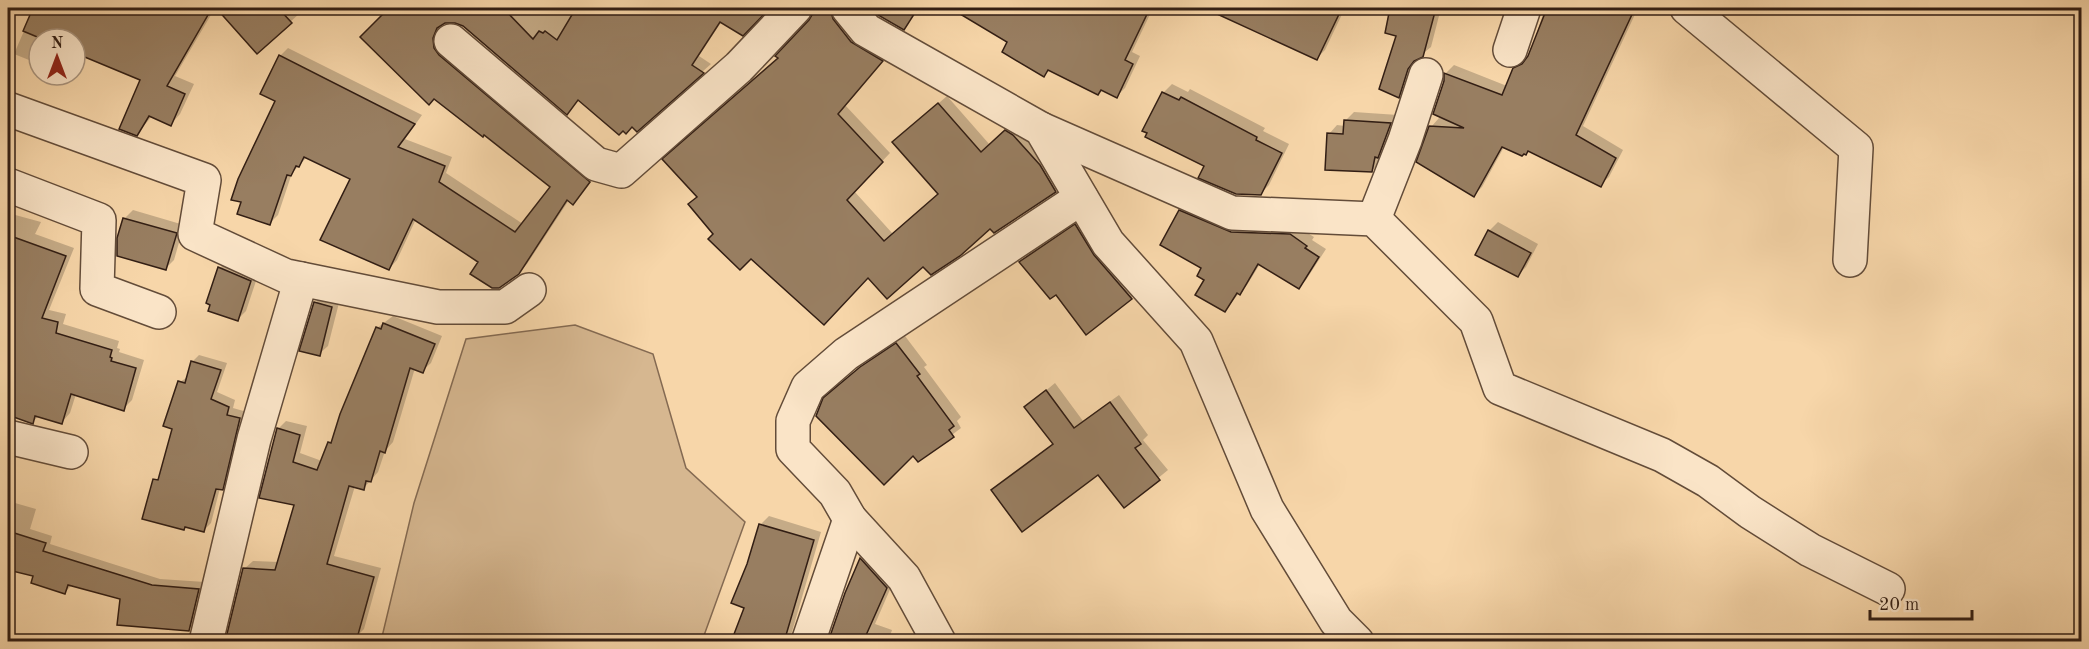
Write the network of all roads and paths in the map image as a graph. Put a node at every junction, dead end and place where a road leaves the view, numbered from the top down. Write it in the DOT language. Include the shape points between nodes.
graph roads {
  1 [pos="795,8"];
  2 [pos="848,8"];
  3 [pos="1524,8"];
  4 [pos="1687,8"];
  5 [pos="451,41"];
  6 [pos="1510,50"];
  7 [pos="1426,75"];
  8 [pos="8,109"];
  9 [pos="1041,129"];
  10 [pos="8,185"];
  11 [pos="1081,198"];
  12 [pos="1374,219"];
  13 [pos="1850,260"];
  14 [pos="301,279"];
  15 [pos="529,290"];
  16 [pos="159,312"];
  17 [pos="8,437"];
  18 [pos="71,453"];
  19 [pos="850,519"];
  20 [pos="1888,589"];
  21 [pos="206,642"];
  22 [pos="808,642"];
  23 [pos="939,642"];
  24 [pos="1357,642"];
  1 -- 5 [label="street" via="739,68 621,171 596,164"];
  2 -- 9 [label="street" via="866,30"];
  3 -- 6 [label="street"];
  4 -- 13 [label="street" via="1856,148"];
  7 -- 12 [label="street"];
  8 -- 14 [label="street" via="204,180 195,234 286,276"];
  9 -- 11 [label="street"];
  9 -- 12 [label="street" via="1232,213"];
  10 -- 16 [label="street" via="99,220 97,289"];
  11 -- 19 [label="street" via="846,354 808,387 793,421 793,449 835,493"];
  11 -- 24 [label="street" via="1108,243 1196,341 1267,509 1336,621"];
  12 -- 20 [label="street" via="1476,321 1500,388 1662,455 1810,550"];
  14 -- 15 [label="street" via="438,307 505,307"];
  14 -- 21 [label="street" via="254,439"];
  17 -- 18 [label="street"];
  19 -- 22 [label="street"];
  19 -- 23 [label="street" via="904,578"];
}
